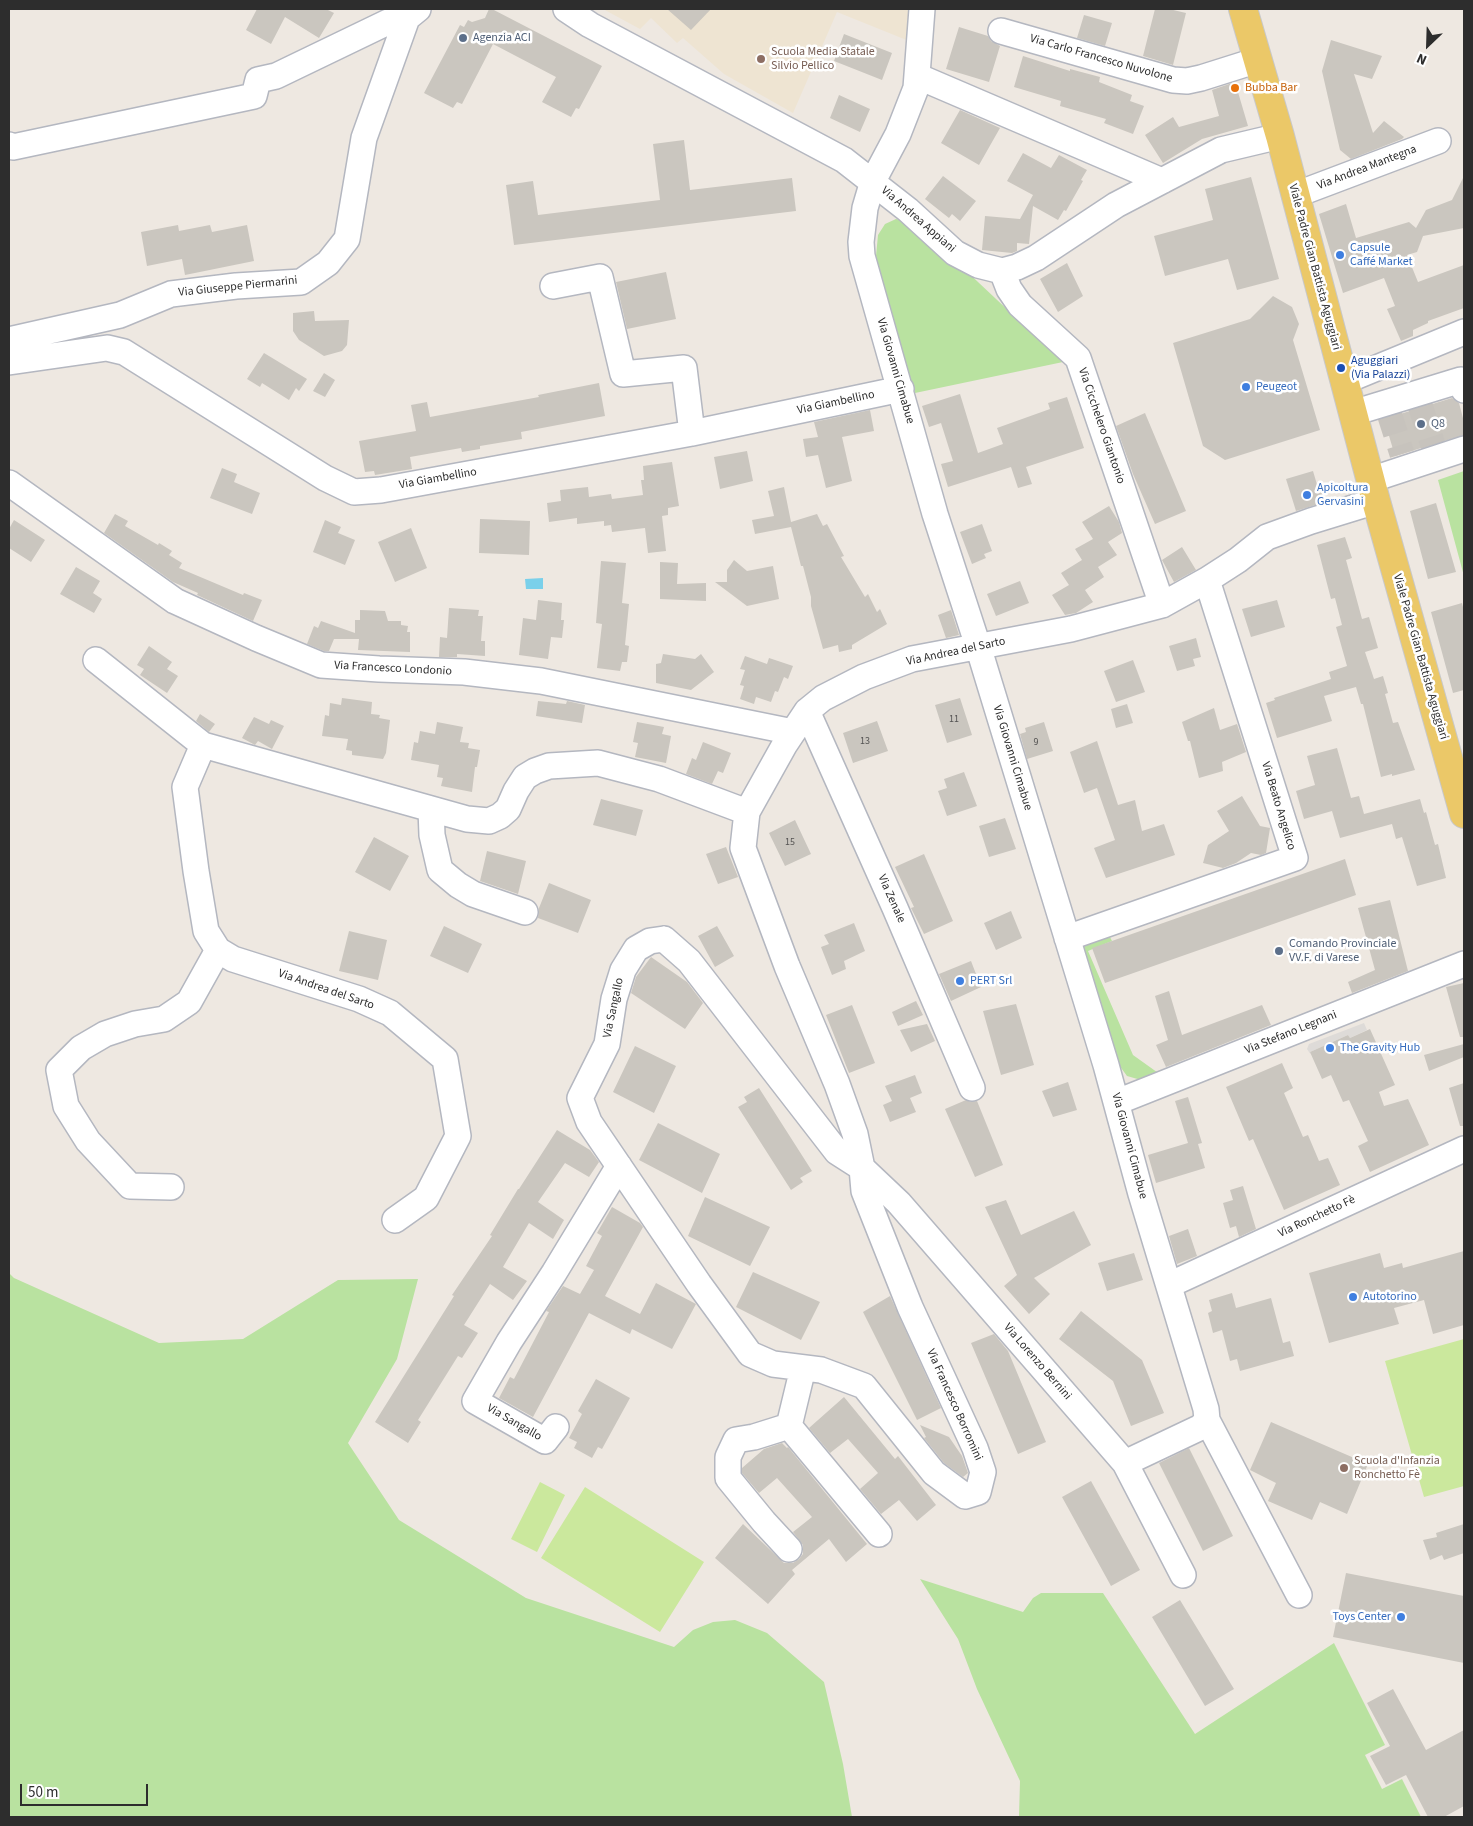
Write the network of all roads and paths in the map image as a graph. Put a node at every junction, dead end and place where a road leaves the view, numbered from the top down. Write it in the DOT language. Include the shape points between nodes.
graph roads {
  1 [pos="566,9"];
  2 [pos="922,9"];
  3 [pos="1243,9"];
  4 [pos="412,14"];
  5 [pos="1002,31"];
  6 [pos="1258,60"];
  7 [pos="917,76"];
  8 [pos="1280,136"];
  9 [pos="1438,141"];
  10 [pos="9,145"];
  11 [pos="1162,181"];
  12 [pos="873,182"];
  13 [pos="1295,195"];
  14 [pos="1002,271"];
  15 [pos="553,286"];
  16 [pos="1464,332"];
  17 [pos="9,340"];
  18 [pos="9,362"];
  19 [pos="1345,381"];
  20 [pos="1463,385"];
  21 [pos="901,389"];
  22 [pos="1353,413"];
  23 [pos="692,433"];
  24 [pos="1464,449"];
  25 [pos="9,483"];
  26 [pos="1373,491"];
  27 [pos="1207,580"];
  28 [pos="1162,605"];
  29 [pos="978,646"];
  30 [pos="96,660"];
  31 [pos="806,711"];
  32 [pos="793,732"];
  33 [pos="203,746"];
  34 [pos="431,809"];
  35 [pos="747,812"];
  36 [pos="1464,814"];
  37 [pos="525,912"];
  38 [pos="1067,938"];
  39 [pos="218,950"];
  40 [pos="1464,964"];
  41 [pos="972,1088"];
  42 [pos="1117,1102"];
  43 [pos="1464,1149"];
  44 [pos="619,1166"];
  45 [pos="863,1180"];
  46 [pos="172,1187"];
  47 [pos="395,1220"];
  48 [pos="1169,1285"];
  49 [pos="802,1368"];
  50 [pos="1207,1420"];
  51 [pos="789,1426"];
  52 [pos="556,1427"];
  53 [pos="1125,1463"];
  54 [pos="879,1534"];
  55 [pos="789,1548"];
  56 [pos="1184,1575"];
  57 [pos="1299,1595"];
  1 -- 12 [label="street, Via Andrea Appiani" via="590,25 844,160"];
  2 -- 7 [label="street, Via Giovanni Cimabue"];
  3 -- 6 [label="main road, Viale Padre Gian Battista Aguggiari"];
  4 -- 10 [label="street, Via Giuseppe Piermarini" via="388,22 276,76 258,80 254,96 13,147"];
  4 -- 17 [label="street, Via Giuseppe Piermarini" via="364,138 347,238 328,263 301,282 171,294 120,315"];
  5 -- 6 [label="street, Via Carlo Francesco Nuvolone" via="1173,80 1201,78"];
  6 -- 8 [label="main road, Viale Padre Gian Battista Aguggiari"];
  7 -- 11 [label="street"];
  7 -- 12 [label="street, Via Giovanni Cimabue" via="916,88 898,134"];
  8 -- 11 [label="street" via="1221,150"];
  8 -- 13 [label="main road, Viale Padre Gian Battista Aguggiari"];
  9 -- 13 [label="street, Via Andrea Mantegna"];
  11 -- 14 [label="street" via="1116,206 1036,258 1017,268"];
  12 -- 14 [label="street, Via Andrea Appiani" via="955,253 978,265"];
  12 -- 21 [label="street, Via Giovanni Cimabue" via="865,208 862,256"];
  13 -- 19 [label="main road, Viale Padre Gian Battista Aguggiari"];
  14 -- 28 [label="street, Via Cicchelero Giantonio" via="1020,305 1078,358"];
  15 -- 23 [label="street" via="600,277 624,374 684,368"];
  16 -- 19 [label="street"];
  18 -- 23 [label="street, Via Giambellino" via="107,348 124,352 325,478 354,492 381,490"];
  19 -- 22 [label="main road, Viale Padre Gian Battista Aguggiari"];
  20 -- 22 [label="street"];
  21 -- 23 [label="street, Via Giambellino"];
  21 -- 29 [label="street, Via Giovanni Cimabue" via="935,514"];
  22 -- 26 [label="main road, Viale Padre Gian Battista Aguggiari"];
  24 -- 26 [label="street, Via Andrea del Sarto" via="1419,457"];
  25 -- 32 [label="street, Via Francesco Londonio" via="175,601 321,665 464,672 540,681"];
  26 -- 27 [label="street, Via Andrea del Sarto" via="1311,521 1268,537"];
  26 -- 36 [label="main road, Viale Padre Gian Battista Aguggiari"];
  27 -- 28 [label="street, Via Andrea del Sarto"];
  27 -- 38 [label="street, Via Beato Angelico" via="1294,858"];
  28 -- 29 [label="street, Via Andrea del Sarto" via="1071,629"];
  29 -- 31 [label="street, Via Andrea del Sarto" via="904,662 864,677 823,698"];
  29 -- 38 [label="street, Via Giovanni Cimabue"];
  30 -- 33 [label="street"];
  31 -- 32 [label="street, Via Andrea del Sarto"];
  31 -- 41 [label="street, Via Zenale"];
  32 -- 35 [label="street, Via Andrea del Sarto"];
  33 -- 34 [label="street"];
  33 -- 39 [label="street" via="184,787 206,931"];
  34 -- 35 [label="street" via="467,819 489,820 508,810 525,777 536,771 549,766 598,763 659,779"];
  34 -- 37 [label="street" via="432,835 440,870 473,894"];
  35 -- 45 [label="street" via="743,848 787,966 837,1084 855,1134"];
  38 -- 42 [label="street, Via Giovanni Cimabue"];
  39 -- 46 [label="street" via="190,1002 164,1019 105,1034 81,1048 58,1070 66,1106 88,1141 130,1186"];
  39 -- 47 [label="street, Via Andrea del Sarto" via="234,959 359,999 390,1013 445,1059 458,1136 426,1198"];
  40 -- 42 [label="street, Via Stefano Legnani"];
  42 -- 48 [label="street, Via Giovanni Cimabue"];
  43 -- 48 [label="street, Via Ronchetto Fè"];
  44 -- 45 [label="street, Via Sangallo" via="589,1122 580,1098 607,1044 614,999 623,970 636,949 650,941 664,939 689,961 837,1152"];
  44 -- 49 [label="street, Via Francesco Borromini" via="750,1354 773,1364"];
  44 -- 52 [label="street, Via Sangallo" via="475,1401 545,1441"];
  45 -- 49 [label="street, Via Francesco Borromini" via="910,1307 975,1448 983,1472 978,1492 965,1496 934,1473 864,1386 821,1370"];
  45 -- 53 [label="street, Via Lorenzo Bernini" via="899,1203"];
  48 -- 50 [label="street, Via Giovanni Cimabue"];
  49 -- 51 [label="street"];
  50 -- 53 [label="street" via="1200,1427"];
  50 -- 57 [label="street, Via Giovanni Cimabue"];
  51 -- 54 [label="street"];
  51 -- 55 [label="street" via="736,1440 728,1457 728,1478"];
  53 -- 56 [label="street, Via Lorenzo Bernini"];
}
